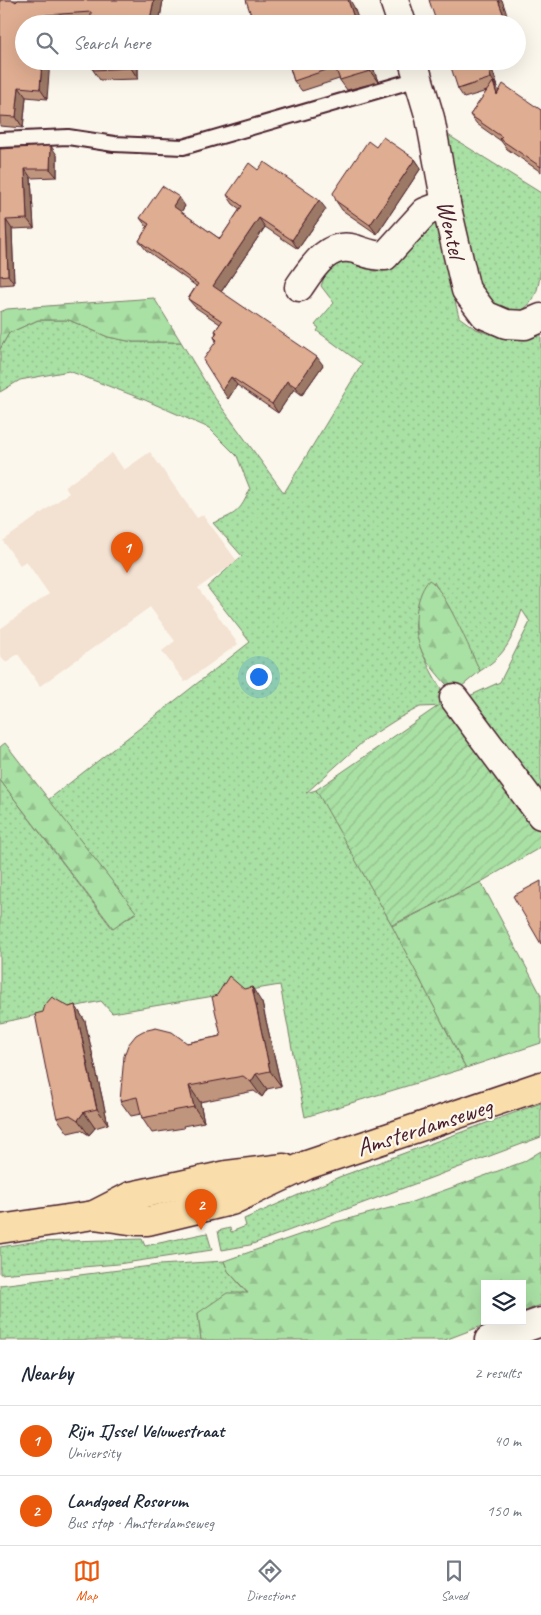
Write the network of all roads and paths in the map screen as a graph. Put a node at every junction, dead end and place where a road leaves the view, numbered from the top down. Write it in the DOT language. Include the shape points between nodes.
graph roads {
  1 [pos="394,0"];
  2 [pos="399,15"];
  3 [pos="416,70"];
  4 [pos="0,140"];
  5 [pos="446,204"];
  6 [pos="299,287"];
  7 [pos="541,318"];
  8 [pos="454,698"];
  9 [pos="541,814"];
  10 [pos="541,1086"];
  11 [pos="0,1229"];
  12 [pos="541,1322"];
  13 [pos="489,1340"];
  1 -- 2 [label="street"];
  3 -- 4 [label="lane" via="183,147 114,144 68,137"];
  3 -- 5 [label="street, Wentel" via="430,118"];
  5 -- 6 [label="street" via="425,212 385,256 372,256 354,248 337,249 319,258"];
  5 -- 7 [label="street, Wentel" via="466,290 485,315 506,324 525,326"];
  8 -- 9 [label="street"];
  10 -- 11 [label="main road, Amsterdamseweg" via="307,1165 222,1204 148,1221 94,1215"];
  12 -- 13 [label="street"];
}
